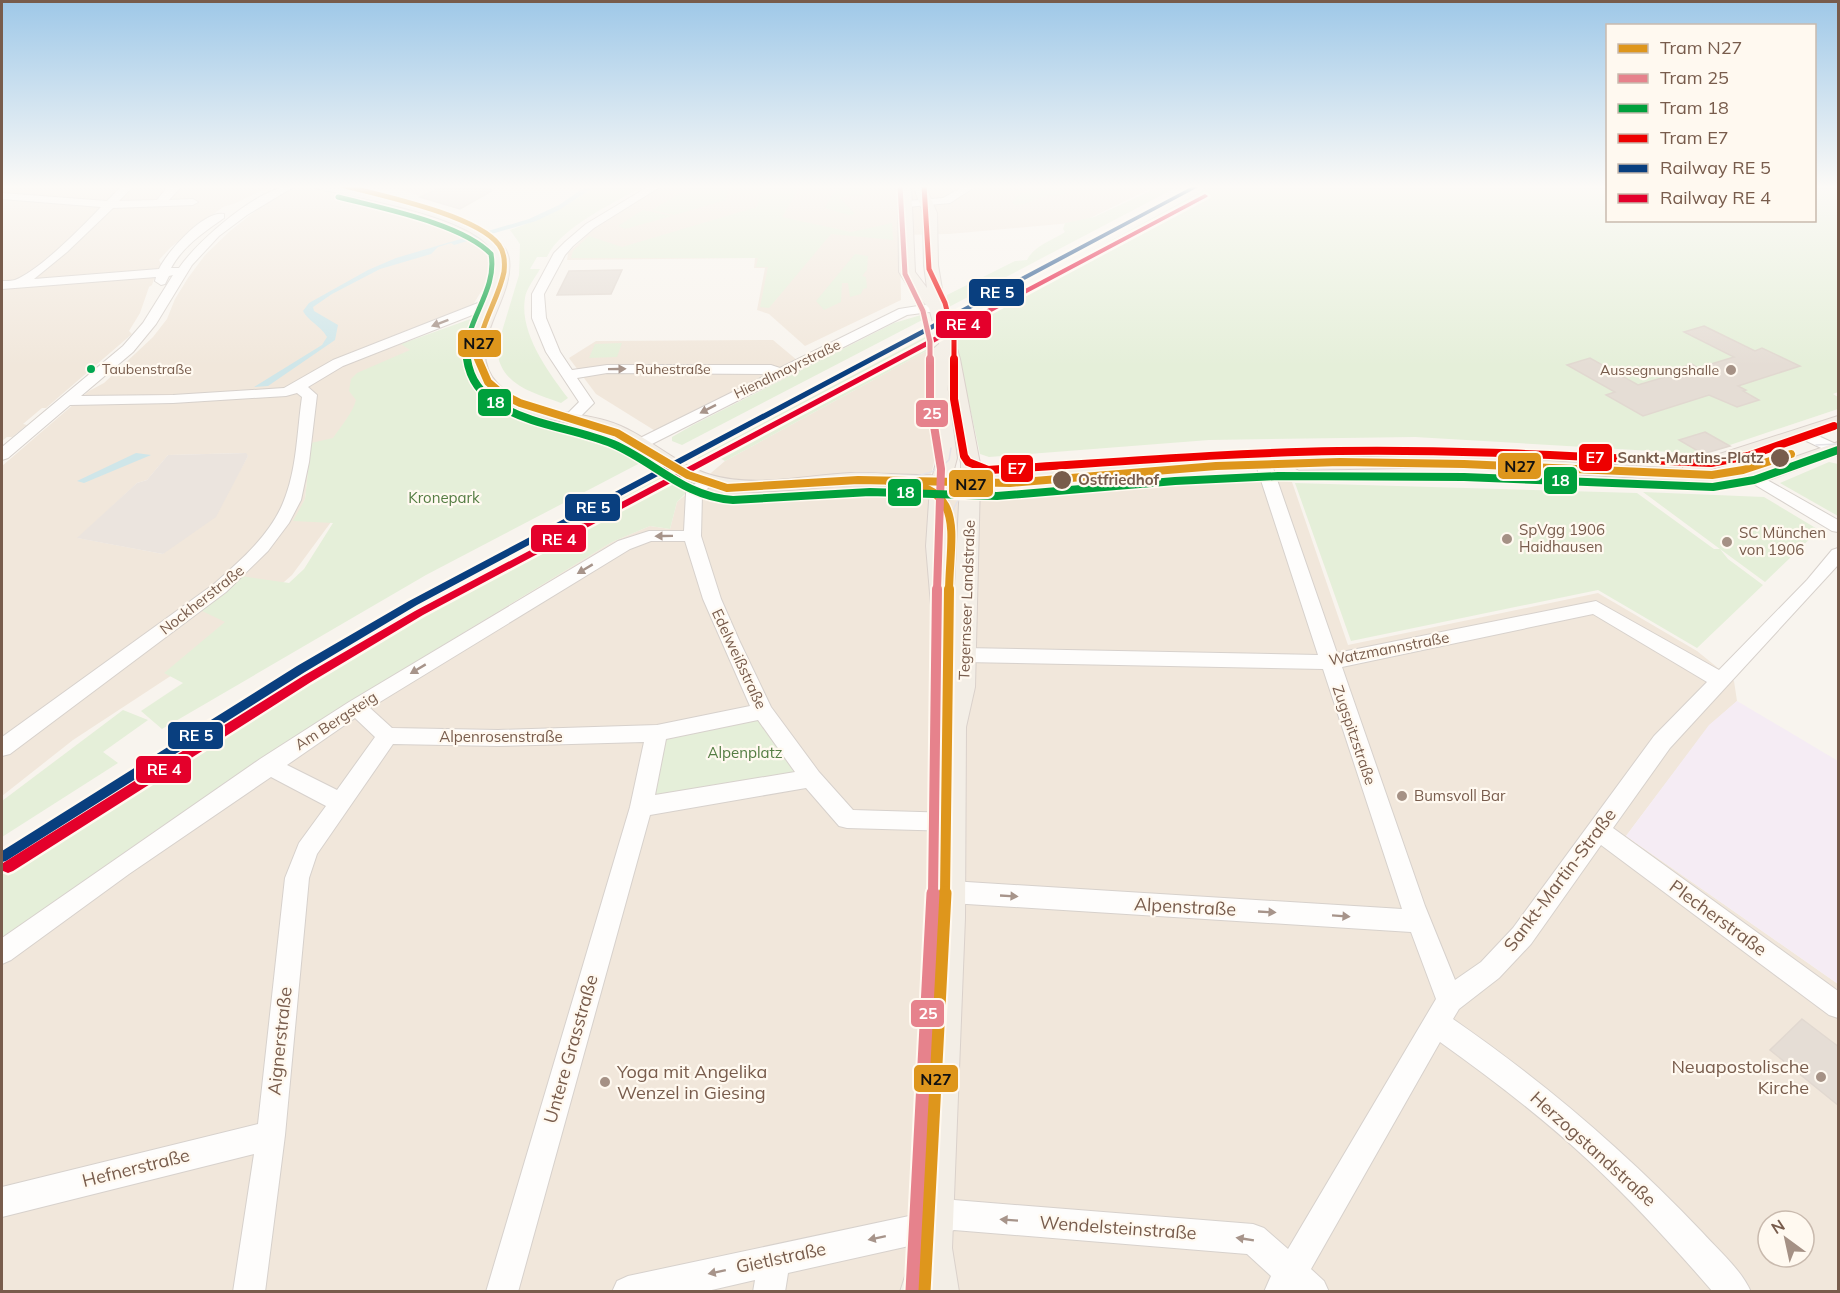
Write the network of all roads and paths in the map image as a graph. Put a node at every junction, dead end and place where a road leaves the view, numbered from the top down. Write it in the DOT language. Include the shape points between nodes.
graph roads {
  1 [pos="66,245"];
  2 [pos="185,245"];
  3 [pos="205,245"];
  4 [pos="501,245"];
  5 [pos="504,245"];
  6 [pos="567,245"];
  7 [pos="907,245"];
  8 [pos="931,245"];
  9 [pos="182,271"];
  10 [pos="162,273"];
  11 [pos="17,284"];
  12 [pos="2,285"];
  13 [pos="2,293"];
  14 [pos="159,305"];
  15 [pos="490,306"];
  16 [pos="940,319"];
  17 [pos="778,373"];
  18 [pos="567,375"];
  19 [pos="299,388"];
  20 [pos="66,401"];
  21 [pos="572,417"];
  22 [pos="1839,422"];
  23 [pos="1803,434"];
  24 [pos="646,446"];
  25 [pos="1837,450"];
  26 [pos="2,455"];
  27 [pos="1316,462"];
  28 [pos="1265,468"];
  29 [pos="1663,472"];
  30 [pos="698,477"];
  31 [pos="1753,477"];
  32 [pos="942,481"];
  33 [pos="970,482"];
  34 [pos="1839,526"];
  35 [pos="692,536"];
  36 [pos="1839,554"];
  37 [pos="964,655"];
  38 [pos="1330,662"];
  39 [pos="1720,680"];
  40 [pos="356,707"];
  41 [pos="763,711"];
  42 [pos="953,727"];
  43 [pos="657,733"];
  44 [pos="387,736"];
  45 [pos="2,748"];
  46 [pos="268,765"];
  47 [pos="811,778"];
  48 [pos="339,802"];
  49 [pos="641,807"];
  50 [pos="953,822"];
  51 [pos="1598,830"];
  52 [pos="951,892"];
  53 [pos="1419,921"];
  54 [pos="2,952"];
  55 [pos="1839,1006"];
  56 [pos="1443,1012"];
  57 [pos="271,1135"];
  58 [pos="2,1202"];
  59 [pos="933,1236"];
  60 [pos="774,1259"];
  61 [pos="1295,1285"];
  62 [pos="249,1292"];
  63 [pos="501,1292"];
  64 [pos="628,1292"];
  65 [pos="769,1292"];
  66 [pos="920,1292"];
  67 [pos="939,1292"];
  68 [pos="1735,1292"];
  1 -- 11 [label="street"];
  2 -- 10 [label="street"];
  3 -- 9 [label="street"];
  4 -- 15 [label="main road" via="501,272"];
  5 -- 21 [label="main road" via="512,251 514,271 490,342 489,364 509,389 560,408"];
  6 -- 18 [label="street" via="538,294 537,306 543,329"];
  7 -- 16 [label="main road" via="907,272"];
  8 -- 16 [label="main road"];
  9 -- 10 [label="street"];
  9 -- 14 [label="street"];
  10 -- 11 [label="street"];
  10 -- 14 [label="street"];
  11 -- 12 [label="street"];
  11 -- 13 [label="street"];
  14 -- 20 [label="street" via="128,349"];
  15 -- 19 [label="street, one-way" via="324,369"];
  15 -- 21 [label="main road" via="476,351 477,366 485,381 520,405"];
  16 -- 17 [label="street, Hiendlmayrstraße" via="904,312"];
  16 -- 32 [label="main road, Tegernseer Landstraße" via="938,384 947,455"];
  16 -- 33 [label="main road, Tegernseer Landstraße" via="970,453"];
  18 -- 17 [label="street, Ruhestraße, one-way" via="607,369 771,369"];
  17 -- 24 [label="street, Hiendlmayrstraße, one-way"];
  18 -- 21 [label="street" via="586,403"];
  19 -- 20 [label="street" via="255,396"];
  19 -- 45 [label="street, Nockherstraße" via="310,395 293,500 247,565"];
  20 -- 26 [label="street"];
  21 -- 24 [label="main road" via="614,429"];
  22 -- 23 [label="main road"];
  23 -- 25 [label="street"];
  23 -- 29 [label="main road" via="1712,464"];
  24 -- 30 [label="main road"];
  25 -- 31 [label="main road"];
  27 -- 28 [label="main road"];
  27 -- 29 [label="main road" via="1449,461"];
  27 -- 33 [label="main road" via="1220,460"];
  28 -- 33 [label="main road" via="1011,489"];
  28 -- 38 [label="street, Zugspitzstraße"];
  29 -- 31 [label="main road"];
  30 -- 32 [label="main road" via="740,485 870,478"];
  30 -- 35 [label="street, Edelweißstraße"];
  31 -- 34 [label="street"];
  32 -- 33 [label="main road"];
  32 -- 42 [label="main road, Tegernseer Landstraße" via="937,546 943,605 943,687"];
  33 -- 37 [label="main road, Tegernseer Landstraße"];
  35 -- 40 [label="street, Am Bergsteig, one-way" via="649,536 624,545"];
  35 -- 41 [label="street, Edelweißstraße" via="712,599"];
  36 -- 39 [label="street, Sankt-Martin-Straße"];
  37 -- 38 [label="street, Watzmannstraße"];
  37 -- 42 [label="main road, Tegernseer Landstraße" via="963,687"];
  38 -- 39 [label="street, Watzmannstraße" via="1596,607"];
  38 -- 53 [label="street, Zugspitzstraße"];
  39 -- 51 [label="street, Sankt-Martin-Straße" via="1662,742"];
  40 -- 44 [label="street"];
  40 -- 46 [label="street, Am Bergsteig"];
  41 -- 43 [label="street"];
  41 -- 47 [label="street, Edelweißstraße"];
  42 -- 50 [label="main road, Tegernseer Landstraße"];
  43 -- 44 [label="street, Alpenrosenstraße" via="498,738"];
  43 -- 49 [label="street"];
  44 -- 48 [label="street, Aignerstraße"];
  46 -- 48 [label="street"];
  46 -- 54 [label="street, Am Bergsteig"];
  47 -- 49 [label="street"];
  47 -- 50 [label="street, Edelweißstraße" via="847,819"];
  48 -- 57 [label="street, Aignerstraße" via="307,850 297,878"];
  49 -- 63 [label="street, Untere Grasstraße"];
  50 -- 52 [label="main road, Tegernseer Landstraße"];
  51 -- 55 [label="street, Plecherstraße"];
  51 -- 56 [label="street, Sankt-Martin-Straße" via="1522,936"];
  52 -- 53 [label="street, Alpenstraße, one-way"];
  52 -- 59 [label="main road, Tegernseer Landstraße"];
  53 -- 56 [label="street, Zugspitzstraße"];
  56 -- 61 [label="street, Sankt-Martin-Straße"];
  56 -- 68 [label="street, Herzogstandstraße" via="1654,1204"];
  57 -- 58 [label="street, Hefnerstraße"];
  57 -- 62 [label="street, Aignerstraße"];
  59 -- 60 [label="street, Gietlstraße, one-way" via="909,1231"];
  61 -- 59 [label="street, Wendelsteinstraße, one-way" via="1253,1239 954,1215"];
  59 -- 66 [label="main road, Tegernseer Landstraße"];
  59 -- 67 [label="main road, Tegernseer Landstraße"];
  60 -- 64 [label="street, Gietlstraße, one-way"];
  60 -- 65 [label="street"];
}
